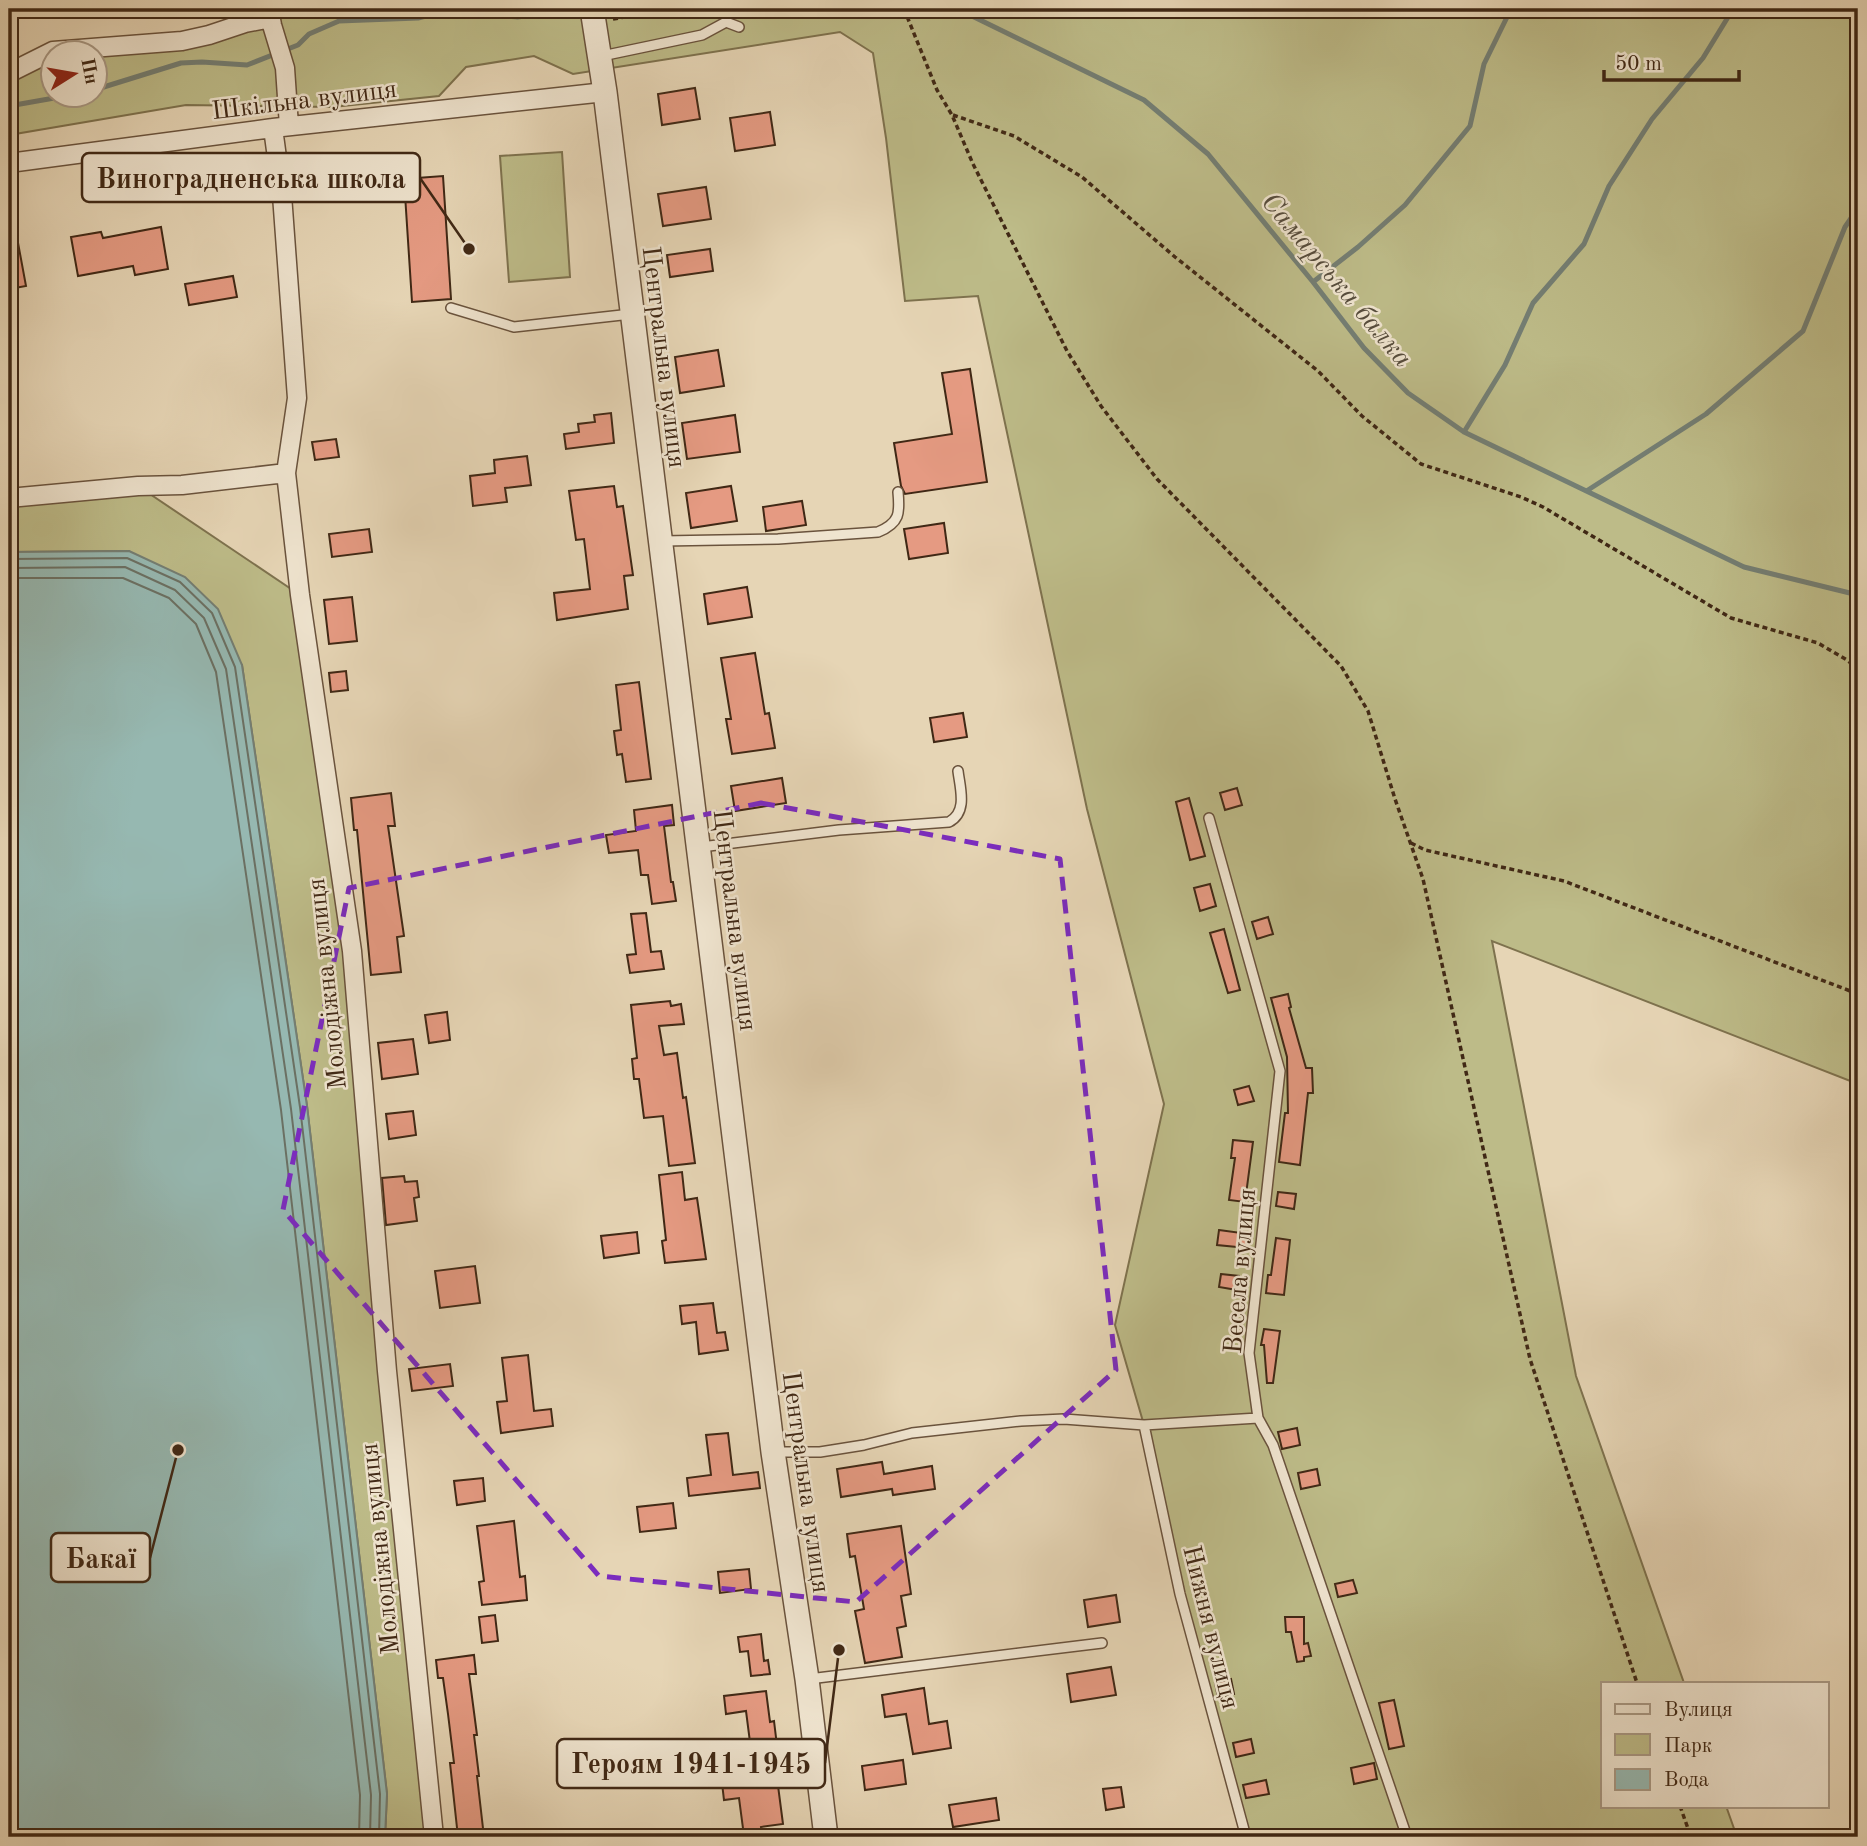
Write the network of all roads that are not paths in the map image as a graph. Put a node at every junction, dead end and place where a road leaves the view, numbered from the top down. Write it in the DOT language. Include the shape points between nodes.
graph roads {
  1 [pos="593,15"];
  2 [pos="270,17"];
  3 [pos="739,27"];
  4 [pos="600,56"];
  5 [pos="9,74"];
  6 [pos="605,92"];
  7 [pos="281,127"];
  8 [pos="9,163"];
  9 [pos="451,308"];
  10 [pos="631,313"];
  11 [pos="286,473"];
  12 [pos="898,492"];
  13 [pos="9,498"];
  14 [pos="660,541"];
  15 [pos="958,771"];
  16 [pos="1209,818"];
  17 [pos="699,848"];
  18 [pos="1258,1418"];
  19 [pos="1144,1425"];
  20 [pos="773,1451"];
  21 [pos="1102,1643"];
  22 [pos="807,1679"];
  23 [pos="433,1837"];
  24 [pos="826,1837"];
  25 [pos="1246,1837"];
  26 [pos="1407,1837"];
  1 -- 4 [label="street, Центральна вулиця"];
  2 -- 5 [label="street" via="182,41 53,51"];
  2 -- 7 [label="street, Молодіжна вулиця" via="285,68"];
  3 -- 4 [label="lane" via="726,22 702,35"];
  4 -- 6 [label="street, Центральна вулиця"];
  6 -- 7 [label="street, Шкільна вулиця"];
  6 -- 10 [label="street, Центральна вулиця"];
  7 -- 8 [label="street, Шкільна вулиця"];
  7 -- 11 [label="street, Молодіжна вулиця" via="297,398"];
  9 -- 10 [label="lane" via="514,327"];
  10 -- 14 [label="street, Центральна вулиця"];
  11 -- 13 [label="street"];
  11 -- 23 [label="street, Молодіжна вулиця" via="352,951"];
  12 -- 14 [label="lane" via="900,511 888,528 878,532"];
  14 -- 17 [label="street, Центральна вулиця"];
  15 -- 17 [label="lane" via="960,812 949,822"];
  16 -- 18 [label="lane, Весела вулиця" via="1279,1071 1249,1353"];
  17 -- 20 [label="street, Центральна вулиця"];
  18 -- 19 [label="lane"];
  18 -- 26 [label="lane, Весела вулиця" via="1273,1446"];
  19 -- 20 [label="lane" via="1021,1421 912,1433 820,1452"];
  19 -- 25 [label="lane, Нижня вулиця" via="1180,1594"];
  20 -- 22 [label="street, Центральна вулиця"];
  21 -- 22 [label="lane"];
  22 -- 24 [label="street, Центральна вулиця"];
}
